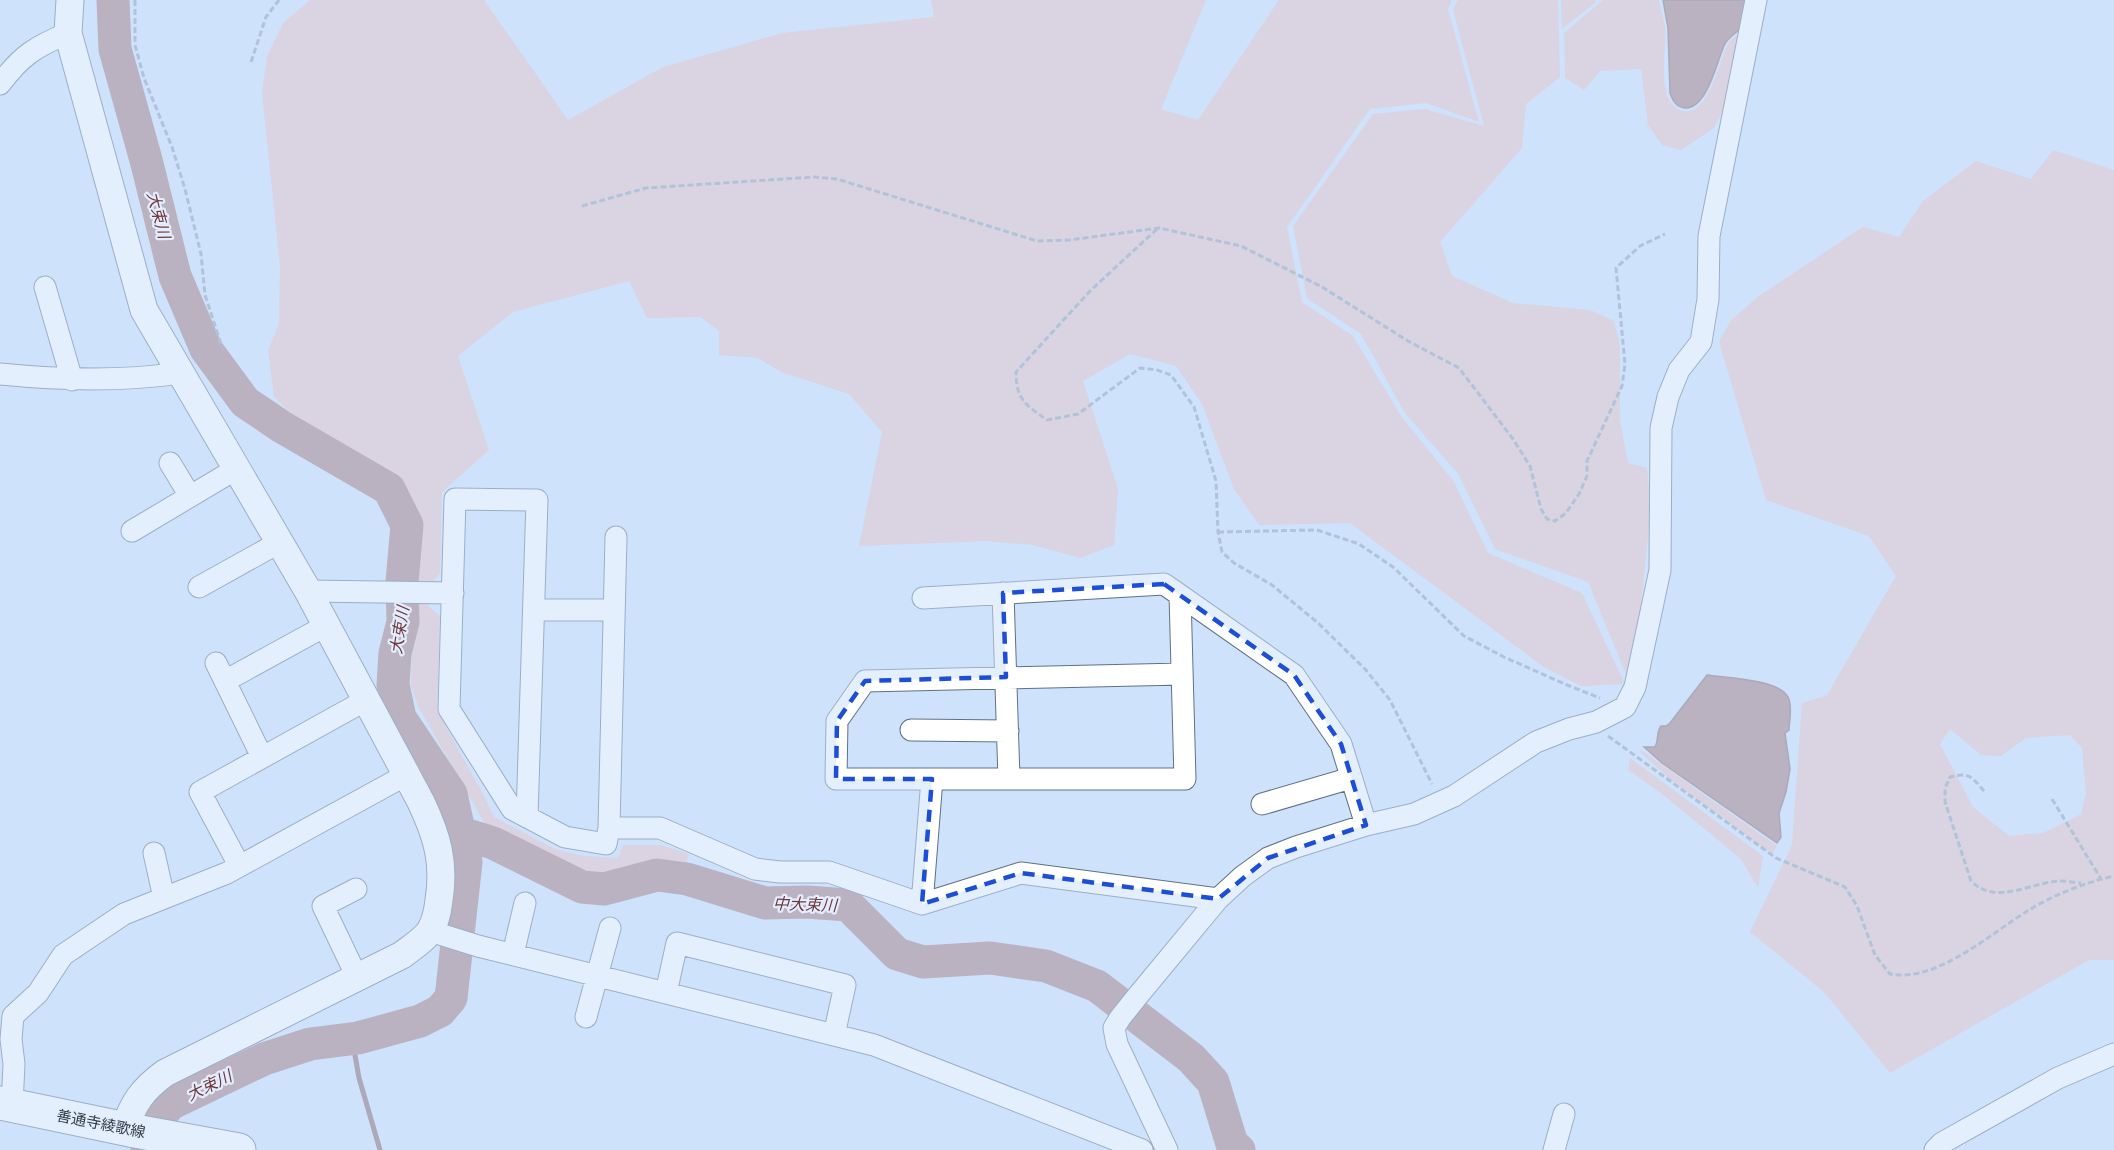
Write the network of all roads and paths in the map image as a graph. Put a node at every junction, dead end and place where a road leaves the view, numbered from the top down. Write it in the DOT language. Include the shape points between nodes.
graph roads {
  1 [pos="70,0"];
  2 [pos="135,0"];
  3 [pos="279,0"];
  4 [pos="1756,0"];
  5 [pos="68,33"];
  6 [pos="251,62"];
  7 [pos="0,84"];
  8 [pos="582,206"];
  9 [pos="1159,228"];
  10 [pos="1665,234"];
  11 [pos="45,287"];
  12 [pos="222,347"];
  13 [pos="180,373"];
  14 [pos="0,374"];
  15 [pos="72,380"];
  16 [pos="170,463"];
  17 [pos="237,469"];
  18 [pos="190,496"];
  19 [pos="132,531"];
  20 [pos="1218,532"];
  21 [pos="616,537"];
  22 [pos="280,542"];
  23 [pos="198,586"];
  24 [pos="308,591"];
  25 [pos="453,593"];
  26 [pos="1003,593"];
  27 [pos="1180,595"];
  28 [pos="923,598"];
  29 [pos="534,610"];
  30 [pos="614,610"];
  31 [pos="327,625"];
  32 [pos="1182,674"];
  33 [pos="1006,676"];
  34 [pos="366,700"];
  35 [pos="1625,707"];
  36 [pos="1588,724"];
  37 [pos="911,730"];
  38 [pos="1008,731"];
  39 [pos="262,757"];
  40 [pos="406,775"];
  41 [pos="1351,778"];
  42 [pos="932,779"];
  43 [pos="1009,779"];
  44 [pos="1984,791"];
  45 [pos="2052,799"];
  46 [pos="1442,802"];
  47 [pos="1262,804"];
  48 [pos="527,817"];
  49 [pos="1366,825"];
  50 [pos="609,828"];
  51 [pos="154,854"];
  52 [pos="239,865"];
  53 [pos="2114,876"];
  54 [pos="2101,879"];
  55 [pos="2083,884"];
  56 [pos="356,889"];
  57 [pos="164,898"];
  58 [pos="1218,900"];
  59 [pos="525,903"];
  60 [pos="922,904"];
  61 [pos="610,928"];
  62 [pos="436,933"];
  63 [pos="513,954"];
  64 [pos="597,976"];
  65 [pos="357,977"];
  66 [pos="666,993"];
  67 [pos="586,1017"];
  68 [pos="834,1035"];
  69 [pos="2114,1054"];
  70 [pos="6,1104"];
  71 [pos="1564,1114"];
  72 [pos="129,1130"];
  73 [pos="184,1143"];
  74 [pos="239,1150"];
  75 [pos="1142,1150"];
  76 [pos="1167,1150"];
  77 [pos="1554,1150"];
  78 [pos="1935,1150"];
  1 -- 5 [label="street"];
  2 -- 12 [label="path" via="135,45 185,189 201,254 205,295"];
  3 -- 6 [label="path" via="266,17"];
  4 -- 35 [label="street" via="1709,236 1708,299 1701,342 1679,370 1661,428 1660,570 1635,687"];
  5 -- 7 [label="street" via="38,46 16,62"];
  5 -- 13 [label="street" via="144,310"];
  8 -- 9 [label="path" via="646,188 814,177 837,179 1037,241"];
  9 -- 10 [label="path" via="1241,246 1322,287 1459,368 1530,466 1541,508 1547,519 1555,520 1566,513 1579,494 1587,476 1587,461 1622,386 1625,364 1616,268 1640,246"];
  9 -- 20 [label="path" via="1090,291 1016,372 1016,387 1026,405 1047,420 1078,414 1140,368 1171,375 1194,407 1216,481"];
  11 -- 15 [label="street"];
  13 -- 15 [label="street" via="141,379"];
  13 -- 17 [label="street"];
  14 -- 15 [label="street"];
  16 -- 18 [label="street"];
  17 -- 18 [label="street"];
  17 -- 22 [label="street"];
  18 -- 19 [label="street"];
  20 -- 35 [label="path" via="1317,530 1359,544 1393,567 1464,636 1567,685"];
  20 -- 46 [label="path" via="1222,552 1272,585 1365,669 1390,700"];
  21 -- 30 [label="street"];
  22 -- 23 [label="street"];
  22 -- 24 [label="street"];
  24 -- 25 [label="street"];
  24 -- 31 [label="street"];
  25 -- 29 [label="street" via="455,499 537,500"];
  25 -- 48 [label="street" via="449,709 512,809"];
  26 -- 27 [label="street" via="1164,584"];
  26 -- 28 [label="street"];
  26 -- 33 [label="street"];
  27 -- 32 [label="street"];
  27 -- 41 [label="street" via="1294,675 1341,744"];
  29 -- 30 [label="street"];
  29 -- 48 [label="street"];
  30 -- 50 [label="street"];
  31 -- 34 [label="street"];
  31 -- 39 [label="street" via="221,672"];
  32 -- 33 [label="street"];
  32 -- 43 [label="street" via="1185,779"];
  33 -- 38 [label="street"];
  33 -- 42 [label="street" via="865,681 837,721 836,779"];
  34 -- 39 [label="street"];
  34 -- 40 [label="street"];
  35 -- 36 [label="street"];
  36 -- 46 [label="street" via="1536,742"];
  36 -- 55 [label="path" via="1620,743 1776,858 1845,887 1857,906 1875,955 1890,974 1916,974 1946,963 2031,909"];
  37 -- 38 [label="street"];
  38 -- 43 [label="street"];
  39 -- 52 [label="street" via="200,792"];
  40 -- 52 [label="street"];
  40 -- 62 [label="street" via="433,828 441,856"];
  41 -- 47 [label="street"];
  41 -- 49 [label="street"];
  42 -- 43 [label="street"];
  42 -- 60 [label="street"];
  44 -- 55 [label="path" via="1971,777 1960,774 1950,777 1945,788 1945,802 1971,881 1980,890 2002,893 2061,881"];
  45 -- 54 [label="path"];
  46 -- 49 [label="street" via="1414,814"];
  48 -- 50 [label="street" via="565,837 606,844"];
  49 -- 58 [label="street" via="1268,858"];
  50 -- 60 [label="street" via="660,828 755,869 829,872"];
  51 -- 57 [label="street"];
  52 -- 57 [label="street"];
  53 -- 54 [label="path"];
  54 -- 55 [label="path"];
  56 -- 65 [label="street" via="323,906"];
  57 -- 70 [label="street" via="124,914 63,955 38,993 13,1016 14,1064"];
  58 -- 60 [label="street" via="1021,873"];
  58 -- 76 [label="street" via="1114,1028 1117,1044"];
  59 -- 63 [label="street"];
  61 -- 64 [label="street"];
  62 -- 63 [label="street"];
  62 -- 65 [label="street"];
  63 -- 64 [label="street"];
  64 -- 66 [label="street"];
  64 -- 67 [label="street"];
  65 -- 72 [label="street" via="165,1072 132,1106"];
  66 -- 68 [label="street"];
  66 -- 68 [label="street" via="677,943 722,954 845,985"];
  68 -- 75 [label="street" via="874,1045"];
  69 -- 78 [label="street" via="2058,1078"];
  70 -- 72 [label="main road, 善通寺綾歌線"];
  71 -- 77 [label="street"];
  72 -- 73 [label="main road, 善通寺綾歌線"];
  73 -- 74 [label="main road, 善通寺綾歌線"];
}
